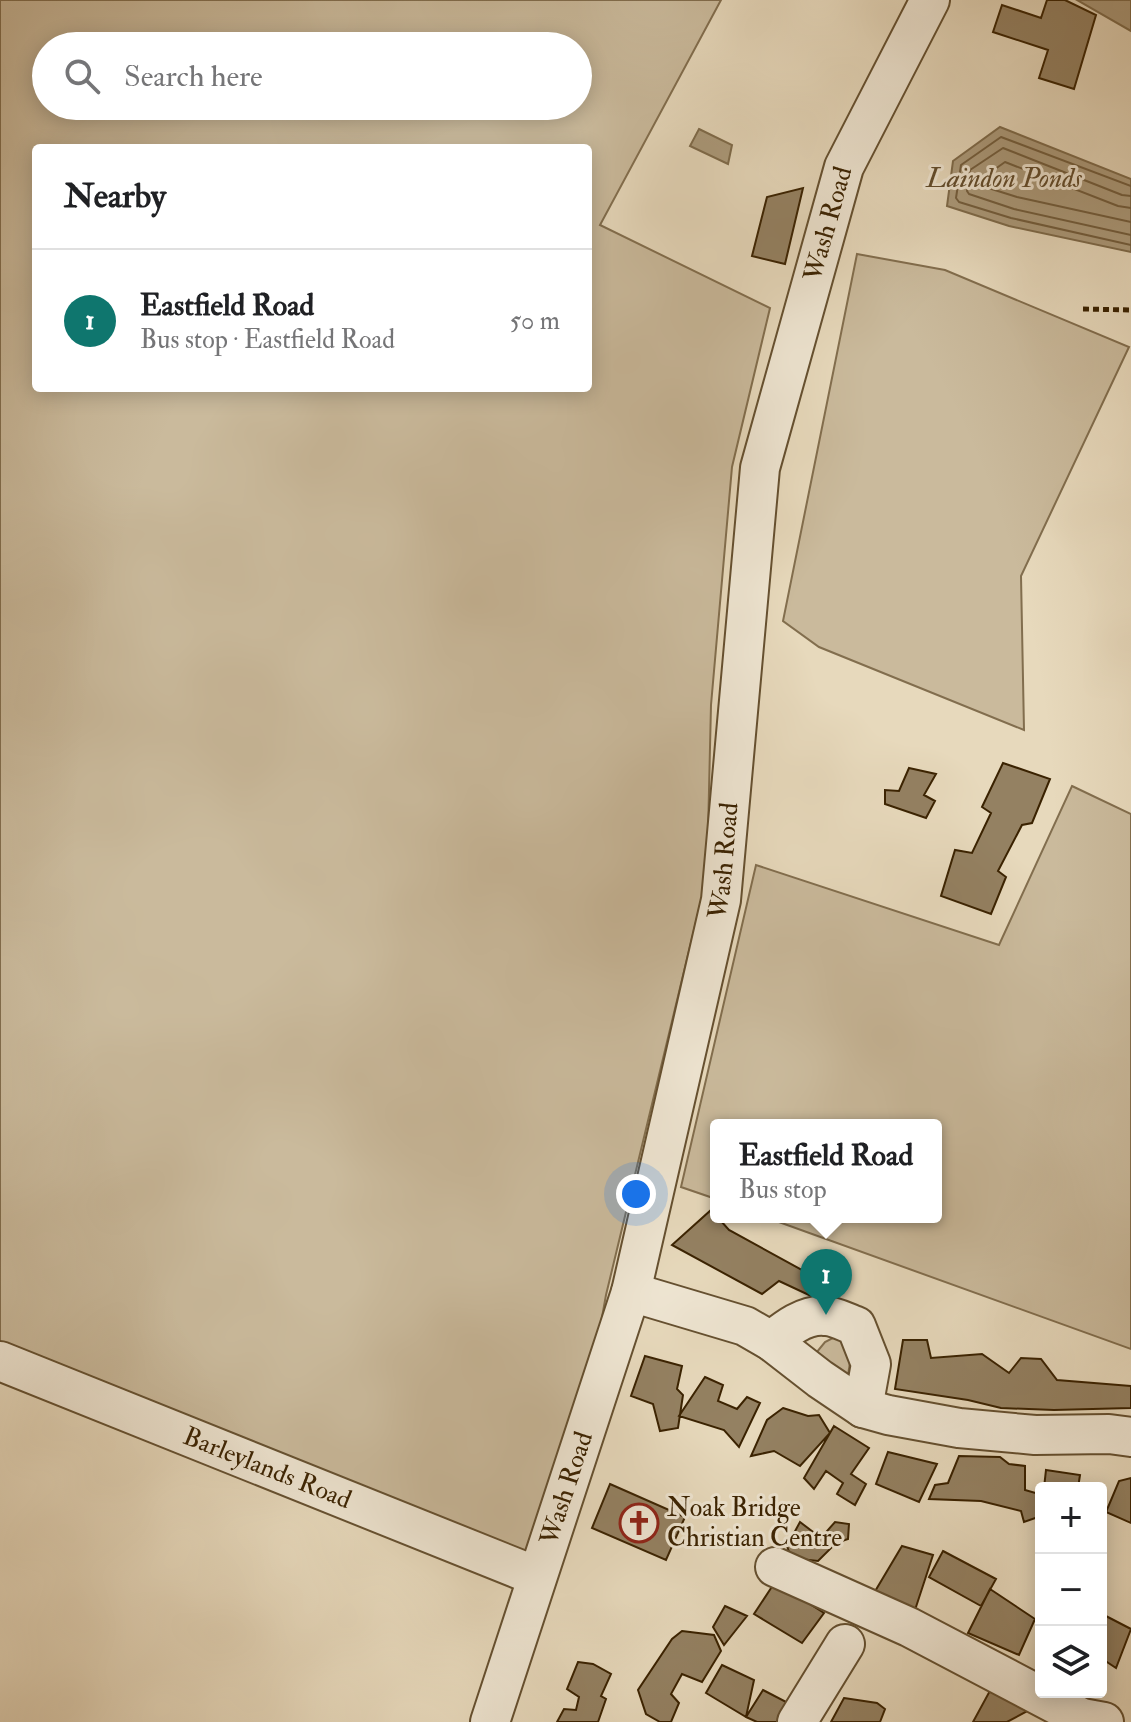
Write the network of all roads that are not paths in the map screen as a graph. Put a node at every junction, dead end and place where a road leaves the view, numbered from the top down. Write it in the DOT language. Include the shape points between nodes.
graph roads {
  1 [pos="930,0"];
  2 [pos="631,1292"];
  3 [pos="771,1341"];
  4 [pos="0,1361"];
  5 [pos="863,1408"];
  6 [pos="1131,1437"];
  7 [pos="775,1567"];
  8 [pos="536,1576"];
  9 [pos="845,1644"];
  10 [pos="1042,1711"];
  11 [pos="490,1722"];
  12 [pos="797,1722"];
  13 [pos="1104,1722"];
  1 -- 2 [label="street, Wash Road" via="844,167 760,468 721,900"];
  2 -- 3 [label="street" via="745,1326"];
  2 -- 8 [label="street, Wash Road"];
  3 -- 5 [label="street"];
  3 -- 5 [label="street" via="808,1318 826,1315 856,1326 871,1364"];
  4 -- 8 [label="street, Barleylands Road"];
  5 -- 6 [label="street" via="959,1428"];
  7 -- 10 [label="street" via="909,1627"];
  8 -- 11 [label="street, Wash Road"];
  9 -- 12 [label="street"];
  10 -- 13 [label="street"];
}
